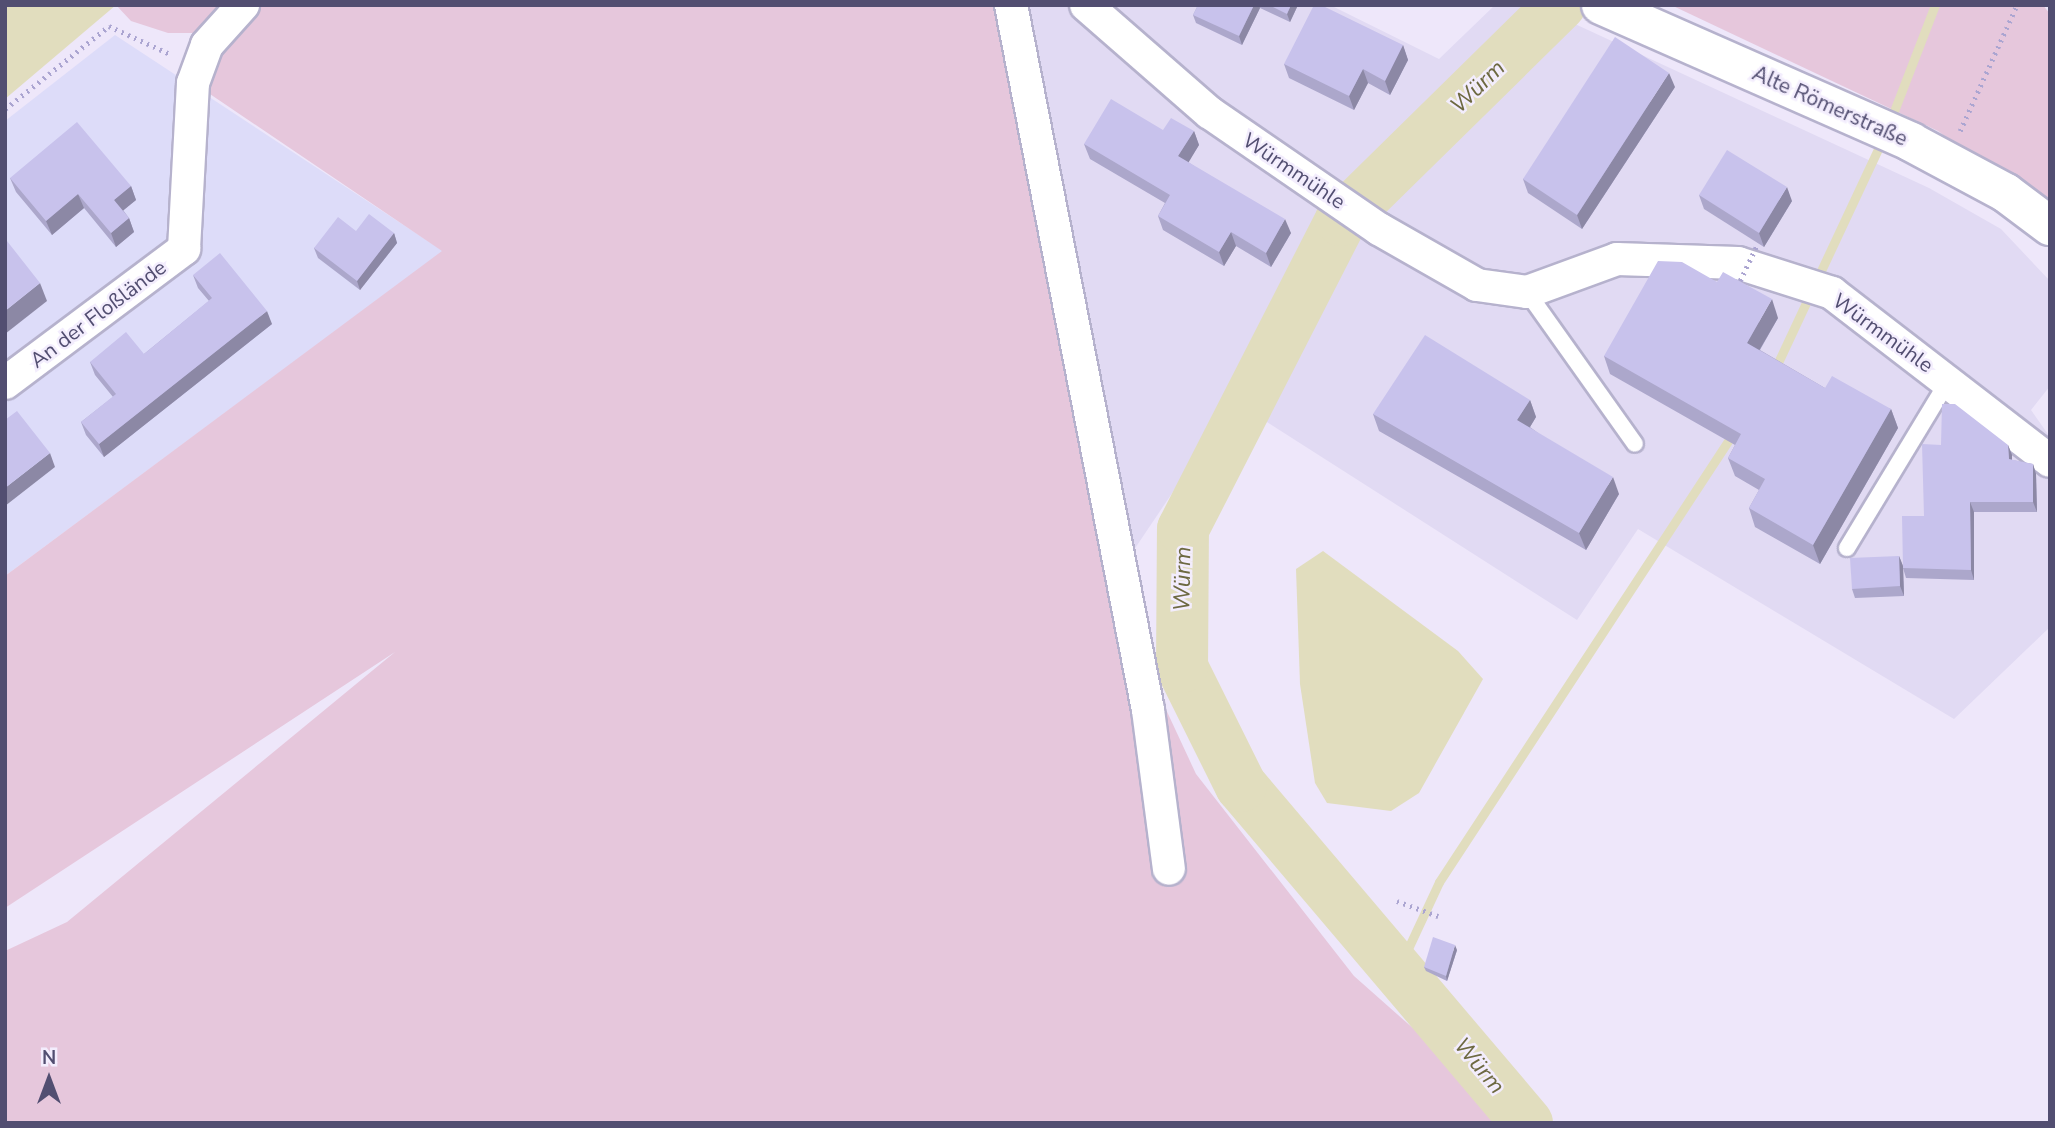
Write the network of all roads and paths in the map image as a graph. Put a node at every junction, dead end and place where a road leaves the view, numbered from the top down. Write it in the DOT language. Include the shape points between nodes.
graph roads {
  1 [pos="243,5"];
  2 [pos="1011,5"];
  3 [pos="1086,5"];
  4 [pos="2017,5"];
  5 [pos="1604,7"];
  6 [pos="197,70"];
  7 [pos="5,109"];
  8 [pos="1947,160"];
  9 [pos="2050,226"];
  10 [pos="1758,243"];
  11 [pos="1527,292"];
  12 [pos="1735,293"];
  13 [pos="1948,381"];
  14 [pos="5,383"];
  15 [pos="1635,444"];
  16 [pos="2050,461"];
  17 [pos="1847,548"];
  18 [pos="1169,869"];
  19 [pos="1397,901"];
  20 [pos="1438,916"];
  1 -- 6 [label="street, An der Floßlände" via="207,45"];
  2 -- 18 [label="street" via="1148,710"];
  3 -- 11 [label="street, Würmmühle" via="1210,113 1379,229 1477,285"];
  4 -- 8 [label="path"];
  5 -- 8 [label="main road, Alte Römerstraße"];
  6 -- 7 [label="path" via="109,26"];
  6 -- 14 [label="street, An der Floßlände" via="184,249"];
  8 -- 9 [label="main road, Alte Römerstraße"];
  10 -- 12 [label="path, bridge"];
  11 -- 13 [label="street, Würmmühle" via="1617,259 1738,263 1832,293"];
  11 -- 15 [label="lane"];
  13 -- 16 [label="street, Würmmühle"];
  13 -- 17 [label="lane"];
  19 -- 20 [label="path"];
}
